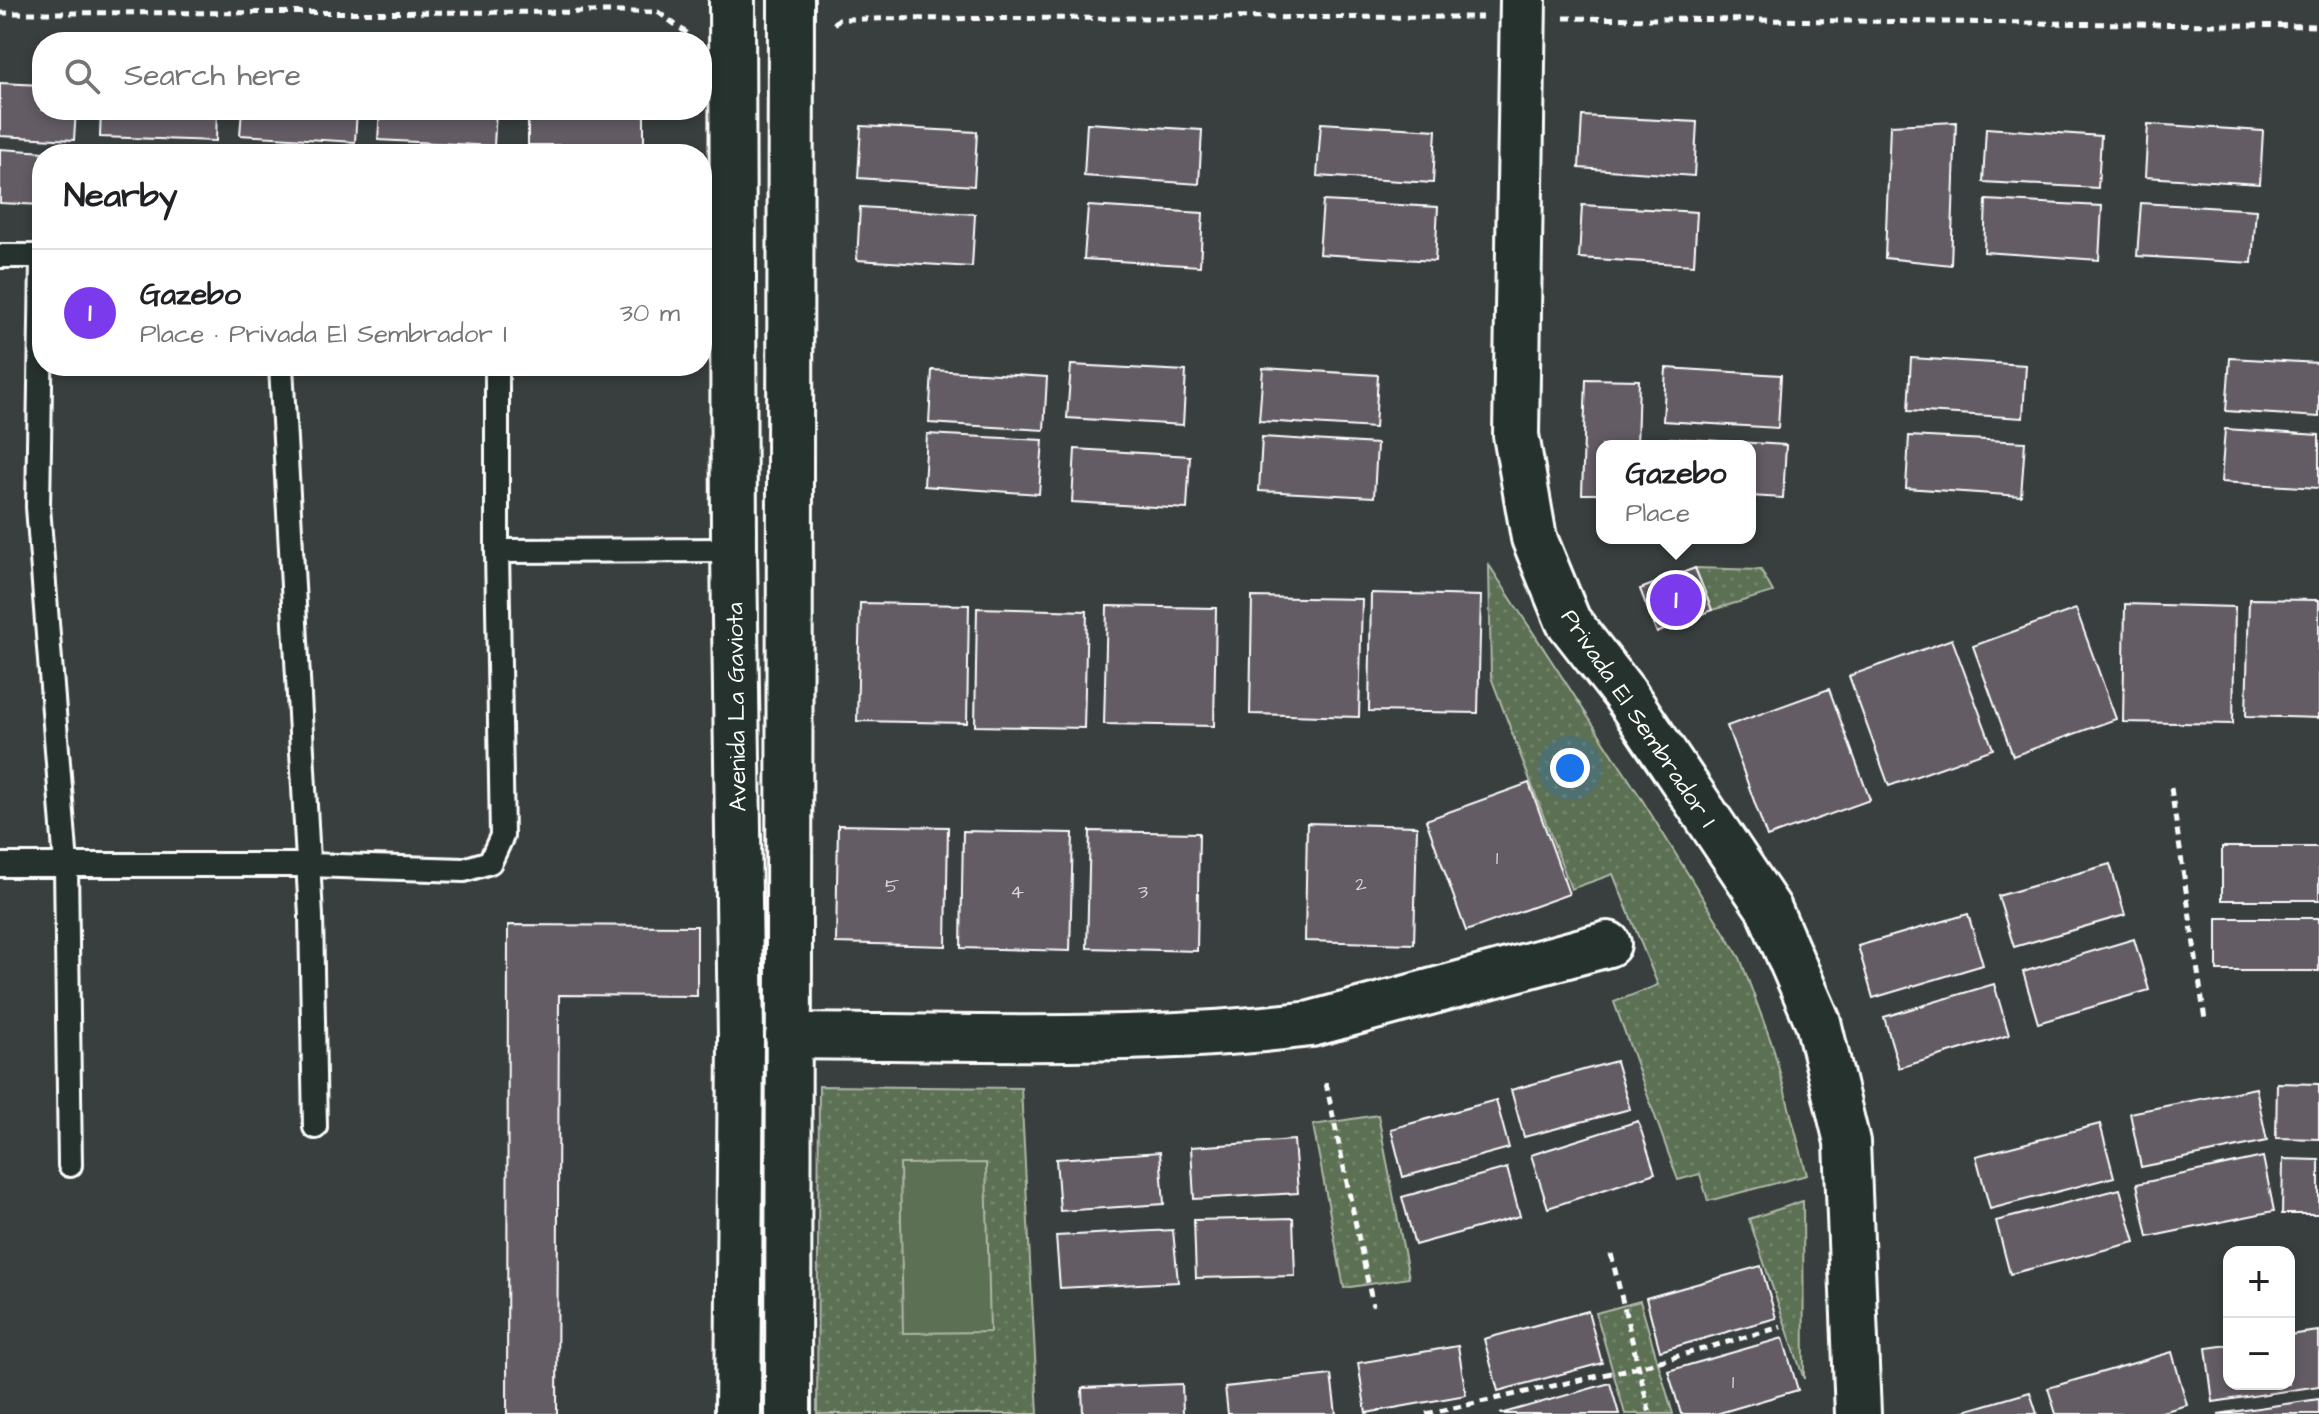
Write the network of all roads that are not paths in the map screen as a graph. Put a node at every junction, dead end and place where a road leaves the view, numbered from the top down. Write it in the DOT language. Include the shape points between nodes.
graph roads {
  1 [pos="732,0"];
  2 [pos="791,0"];
  3 [pos="1523,0"];
  4 [pos="0,256"];
  5 [pos="32,256"];
  6 [pos="40,376"];
  7 [pos="282,376"];
  8 [pos="497,376"];
  9 [pos="734,550"];
  10 [pos="497,551"];
  11 [pos="0,865"];
  12 [pos="66,865"];
  13 [pos="308,865"];
  14 [pos="1608,944"];
  15 [pos="788,1036"];
  16 [pos="315,1127"];
  17 [pos="70,1165"];
  18 [pos="738,1414"];
  19 [pos="788,1414"];
  20 [pos="1858,1414"];
  1 -- 9 [label="street, Avenida La Gaviota"];
  2 -- 15 [label="street, Avenida La Gaviota"];
  3 -- 20 [label="street, Privada El Sembrador I" via="1516,435 1534,538 1568,621 1624,693 1769,909 1818,1022 1847,1142"];
  4 -- 5 [label="lane"];
  6 -- 12 [label="lane" via="38,507"];
  7 -- 13 [label="lane"];
  8 -- 10 [label="lane"];
  9 -- 10 [label="lane"];
  9 -- 18 [label="street, Avenida La Gaviota" via="741,1039"];
  10 -- 13 [label="lane" via="502,836 490,862 464,870"];
  11 -- 12 [label="lane"];
  12 -- 13 [label="lane"];
  12 -- 17 [label="lane"];
  13 -- 16 [label="lane"];
  14 -- 15 [label="street" via="1311,1024 1273,1029 1133,1038"];
  15 -- 19 [label="street, Avenida La Gaviota"];
}
